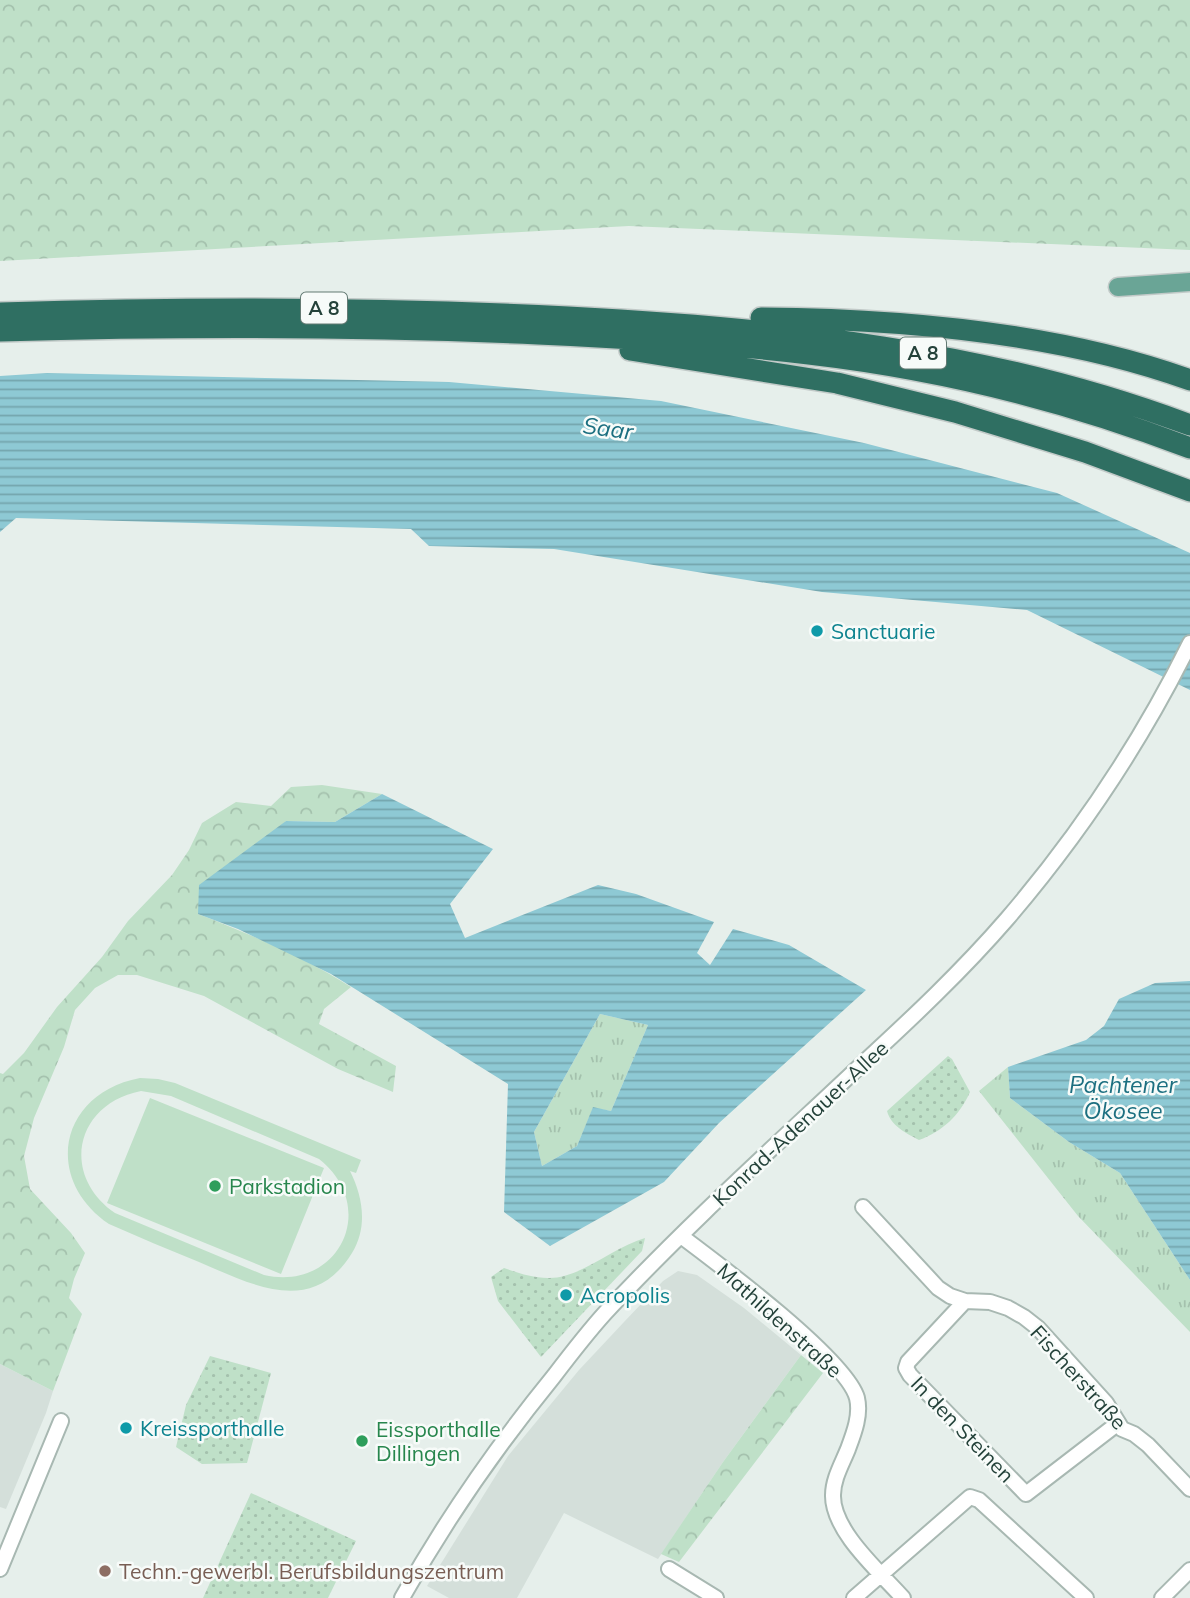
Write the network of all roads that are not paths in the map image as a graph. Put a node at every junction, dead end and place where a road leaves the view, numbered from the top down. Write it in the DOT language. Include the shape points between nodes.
graph roads {
  1 [pos="1190,282"];
  2 [pos="1118,287"];
  3 [pos="0,313"];
  4 [pos="647,321"];
  5 [pos="0,331"];
  6 [pos="564,335"];
  7 [pos="1190,380"];
  8 [pos="1190,425"];
  9 [pos="1190,448"];
  10 [pos="1190,491"];
  11 [pos="1190,643"];
  12 [pos="863,1207"];
  13 [pos="681,1236"];
  14 [pos="965,1301"];
  15 [pos="61,1421"];
  16 [pos="1117,1424"];
  17 [pos="1190,1489"];
  18 [pos="0,1569"];
  19 [pos="669,1569"];
  20 [pos="1190,1570"];
  21 [pos="881,1574"];
  22 [pos="402,1598"];
  23 [pos="716,1598"];
  24 [pos="854,1598"];
  25 [pos="904,1598"];
  26 [pos="1086,1598"];
  27 [pos="1162,1598"];
  1 -- 2 [label="main road"];
  3 -- 4 [label="highway, A 8" via="327,308"];
  4 -- 7 [label="highway" via="790,318 948,330 1059,346"];
  4 -- 8 [label="highway, A 8" via="815,336 955,359 1099,394"];
  5 -- 6 [label="highway, A 8" via="312,327"];
  6 -- 9 [label="highway, A 8" via="811,354 938,375 1024,394"];
  6 -- 10 [label="highway" via="642,353 837,383 955,412 1086,452"];
  11 -- 13 [label="street, Konrad-Adenauer-Allee" via="1135,743 1079,827 1006,921 931,1000"];
  12 -- 14 [label="street, Fischerstraße" via="938,1288"];
  13 -- 21 [label="street, Mathildenstraße" via="778,1313 854,1390 858,1416 835,1480 833,1504 841,1527"];
  13 -- 22 [label="street, Konrad-Adenauer-Allee" via="603,1316 532,1402 478,1475"];
  14 -- 16 [label="street, Fischerstraße" via="1008,1308 1038,1328 1106,1403"];
  14 -- 16 [label="street, In den Steinen" via="906,1367 1026,1494"];
  15 -- 18 [label="street"];
  16 -- 17 [label="street, Fischerstraße" via="1148,1445"];
  19 -- 23 [label="street"];
  20 -- 27 [label="street"];
  21 -- 24 [label="street"];
  21 -- 25 [label="street, Mathildenstraße"];
  21 -- 26 [label="street" via="970,1497 998,1516"];
}
